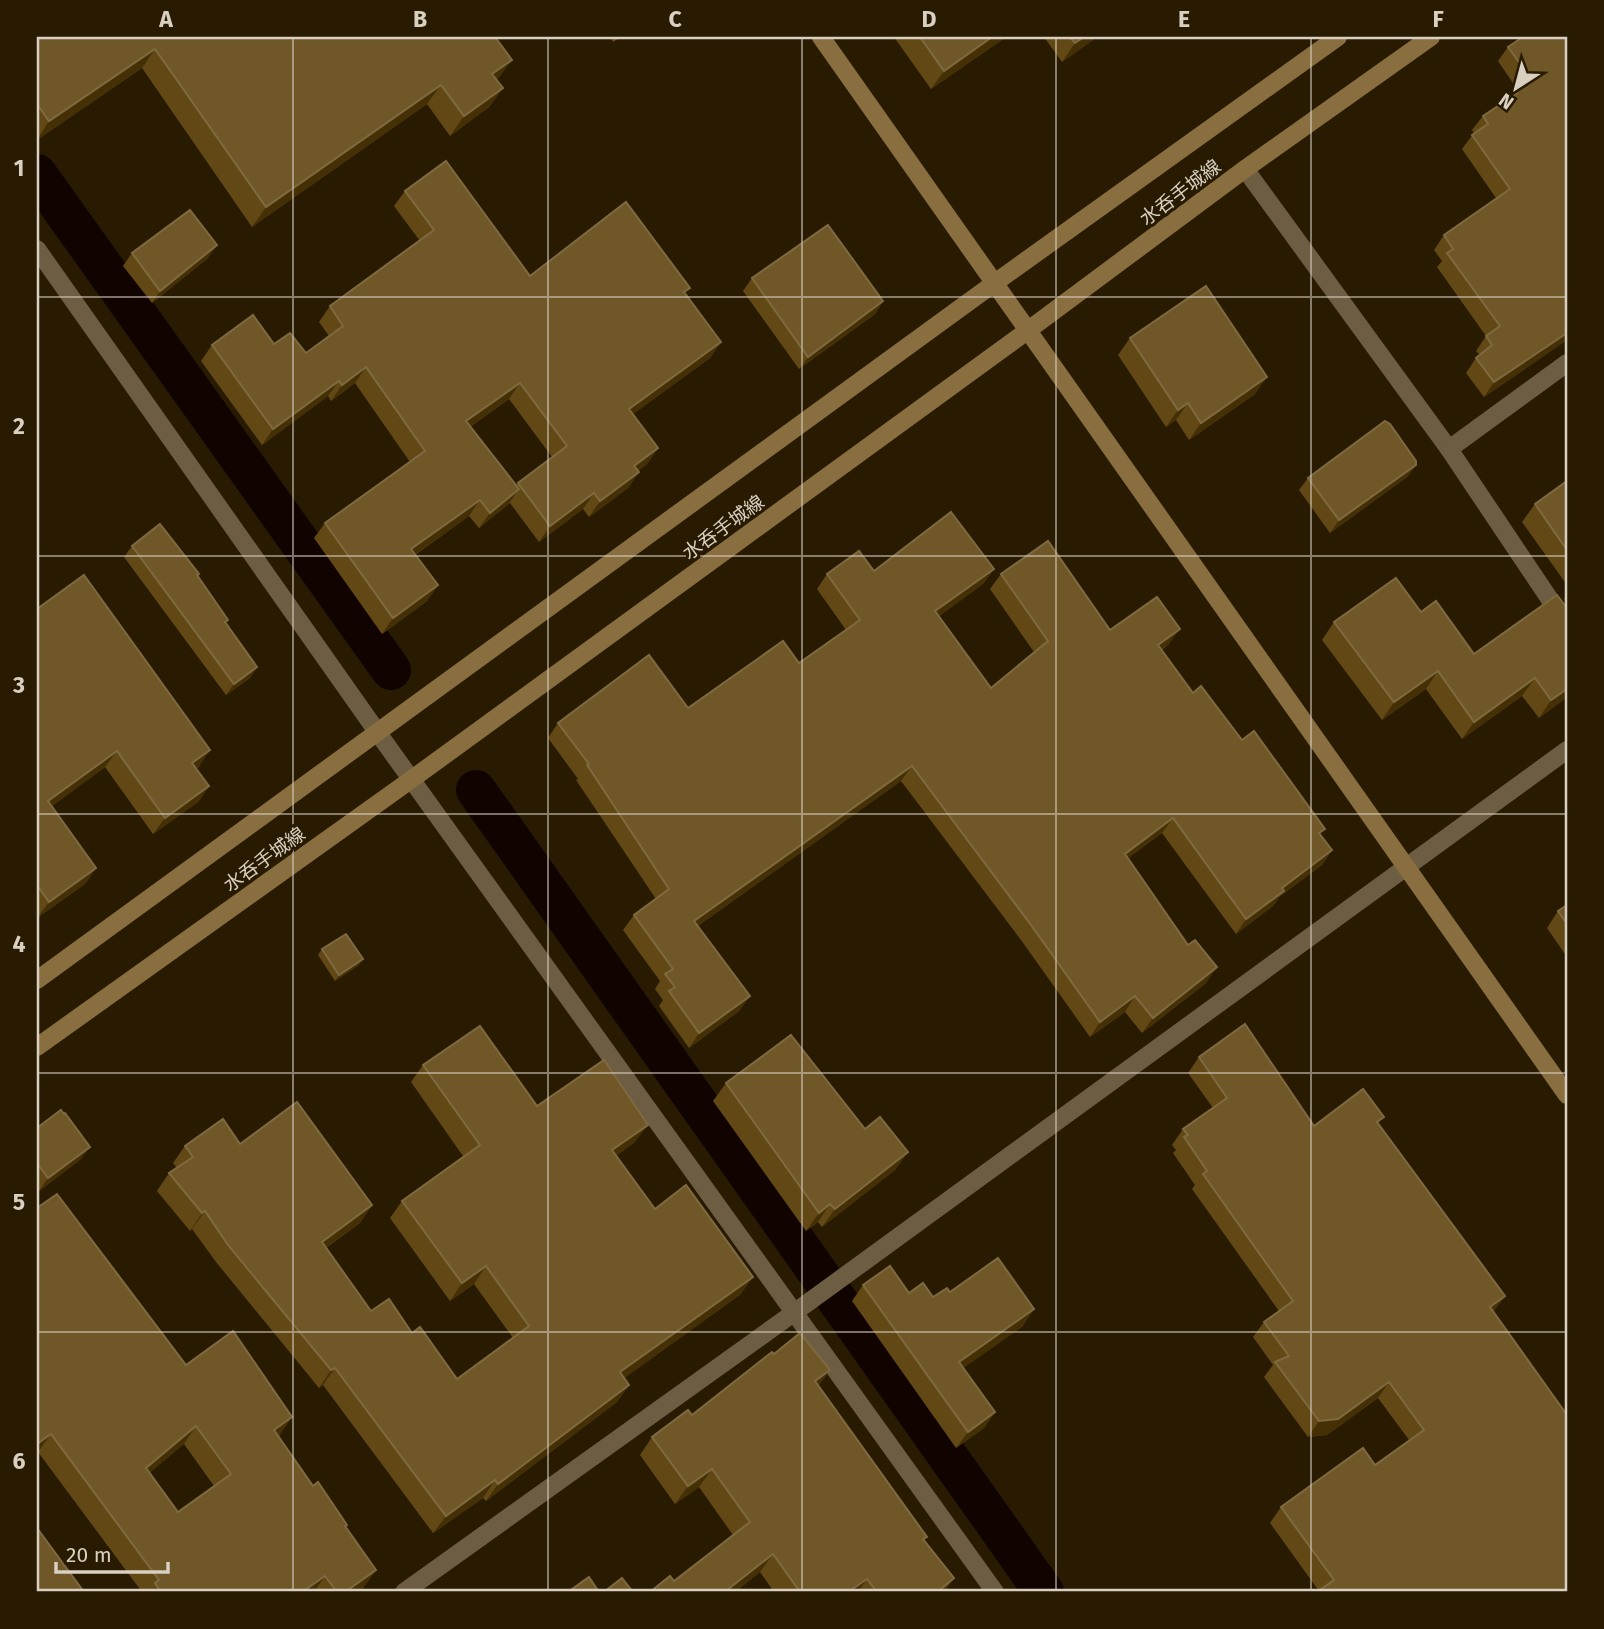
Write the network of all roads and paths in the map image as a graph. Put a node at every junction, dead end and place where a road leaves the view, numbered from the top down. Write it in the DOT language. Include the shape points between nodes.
graph roads {
  1 [pos="821,37"];
  2 [pos="1338,37"];
  3 [pos="1431,37"];
  4 [pos="1245,170"];
  5 [pos="37,249"];
  6 [pos="996,282"];
  7 [pos="1027,331"];
  8 [pos="1567,363"];
  9 [pos="1449,449"];
  10 [pos="1567,625"];
  11 [pos="378,733"];
  12 [pos="1567,750"];
  13 [pos="412,779"];
  14 [pos="1405,866"];
  15 [pos="37,980"];
  16 [pos="37,1047"];
  17 [pos="1567,1095"];
  18 [pos="794,1312"];
  19 [pos="404,1592"];
  20 [pos="995,1592"];
  1 -- 6 [label="main road"];
  2 -- 6 [label="main road, 水呑手城線"];
  3 -- 4 [label="main road, 水呑手城線"];
  4 -- 7 [label="main road, 水呑手城線"];
  4 -- 9 [label="street"];
  5 -- 11 [label="street"];
  6 -- 7 [label="main road"];
  6 -- 11 [label="main road, 水呑手城線"];
  7 -- 13 [label="main road, 水呑手城線"];
  7 -- 14 [label="main road"];
  8 -- 9 [label="street"];
  9 -- 10 [label="street"];
  11 -- 13 [label="street"];
  11 -- 15 [label="main road, 水呑手城線"];
  12 -- 14 [label="street"];
  13 -- 16 [label="main road, 水呑手城線"];
  13 -- 18 [label="street"];
  14 -- 17 [label="main road"];
  14 -- 18 [label="street"];
  18 -- 19 [label="street"];
  18 -- 20 [label="street"];
}
